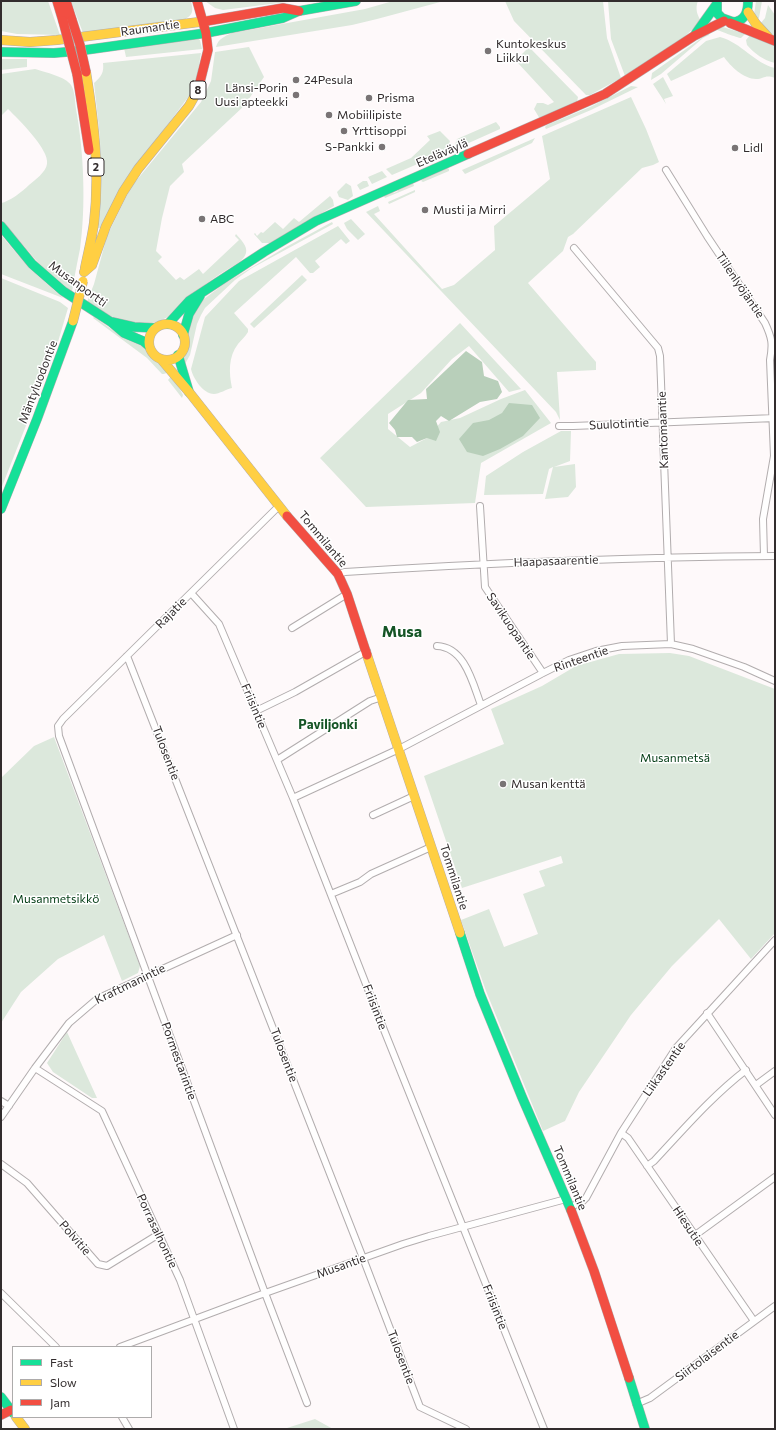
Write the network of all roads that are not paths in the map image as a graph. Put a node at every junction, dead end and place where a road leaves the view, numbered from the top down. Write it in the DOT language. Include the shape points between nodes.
graph roads {
  1 [pos="57,1"];
  2 [pos="66,1"];
  3 [pos="197,1"];
  4 [pos="356,1"];
  5 [pos="716,3"];
  6 [pos="749,5"];
  7 [pos="299,11"];
  8 [pos="203,22"];
  9 [pos="727,22"];
  10 [pos="206,33"];
  11 [pos="694,36"];
  12 [pos="2,40"];
  13 [pos="772,40"];
  14 [pos="1,52"];
  15 [pos="82,73"];
  16 [pos="666,170"];
  17 [pos="1,226"];
  18 [pos="574,248"];
  19 [pos="84,272"];
  20 [pos="201,294"];
  21 [pos="111,322"];
  22 [pos="168,324"];
  23 [pos="155,328"];
  24 [pos="183,334"];
  25 [pos="149,346"];
  26 [pos="178,355"];
  27 [pos="161,359"];
  28 [pos="189,392"];
  29 [pos="774,418"];
  30 [pos="662,422"];
  31 [pos="558,426"];
  32 [pos="279,506"];
  33 [pos="480,506"];
  34 [pos="1,509"];
  35 [pos="764,556"];
  36 [pos="775,556"];
  37 [pos="668,557"];
  38 [pos="483,564"];
  39 [pos="338,574"];
  40 [pos="191,593"];
  41 [pos="347,594"];
  42 [pos="292,628"];
  43 [pos="671,644"];
  44 [pos="438,646"];
  45 [pos="367,651"];
  46 [pos="128,656"];
  47 [pos="543,672"];
  48 [pos="775,681"];
  49 [pos="382,697"];
  50 [pos="481,705"];
  51 [pos="256,711"];
  52 [pos="63,719"];
  53 [pos="399,749"];
  54 [pos="277,760"];
  55 [pos="414,796"];
  56 [pos="293,798"];
  57 [pos="373,815"];
  58 [pos="431,848"];
  59 [pos="331,894"];
  60 [pos="238,935"];
  61 [pos="775,940"];
  62 [pos="147,975"];
  63 [pos="707,1013"];
  64 [pos="35,1068"];
  65 [pos="746,1070"];
  66 [pos="775,1071"];
  67 [pos="756,1085"];
  68 [pos="1,1100"];
  69 [pos="9,1106"];
  70 [pos="775,1115"];
  71 [pos="1,1117"];
  72 [pos="621,1133"];
  73 [pos="1,1164"];
  74 [pos="647,1166"];
  75 [pos="775,1177"];
  76 [pos="568,1203"];
  77 [pos="462,1227"];
  78 [pos="159,1234"];
  79 [pos="694,1236"];
  80 [pos="363,1258"];
  81 [pos="1,1293"];
  82 [pos="265,1293"];
  83 [pos="775,1306"];
  84 [pos="195,1319"];
  85 [pos="754,1321"];
  86 [pos="55,1346"];
  87 [pos="123,1346"];
  88 [pos="1,1397"];
  89 [pos="308,1403"];
  90 [pos="636,1404"];
  91 [pos="12,1411"];
  92 [pos="12,1412"];
  93 [pos="1,1415"];
  94 [pos="17,1418"];
  95 [pos="123,1418"];
  96 [pos="25,1429"];
  97 [pos="129,1429"];
  98 [pos="234,1429"];
  99 [pos="466,1429"];
  100 [pos="544,1429"];
  101 [pos="645,1429"];
  1 -- 15 [label="main road, 2, bridge"];
  2 -- 15 [label="main road, 2, bridge" via="80,45"];
  3 -- 8 [label="main road"];
  4 -- 7 [label="main road, Raumantie"];
  5 -- 9 [label="main road" via="717,13"];
  5 -- 11 [label="main road, Eteläväylä"];
  6 -- 9 [label="main road, Eteläväylä" via="742,19 736,23"];
  6 -- 13 [label="main road" via="756,24"];
  7 -- 8 [label="main road, Raumantie" via="283,8"];
  7 -- 10 [label="main road, Raumantie" via="283,18"];
  8 -- 10 [label="main road, 8"];
  8 -- 12 [label="main road, Raumantie" via="57,40"];
  9 -- 11 [label="main road, Eteläväylä"];
  9 -- 13 [label="main road"];
  10 -- 14 [label="main road, Raumantie" via="78,51"];
  10 -- 19 [label="main road, 8" via="208,50 200,87 189,106 138,169 123,192 106,226 92,265"];
  11 -- 20 [label="main road, Eteläväylä" via="605,94 316,221"];
  15 -- 19 [label="main road, Mäntyluodontie / 2" via="90,166"];
  16 -- 29 [label="street, Tiilenlyöjäntie" via="771,336"];
  17 -- 21 [label="main road, Musanportti" via="48,279"];
  18 -- 30 [label="street, Kantomaantie" via="658,348"];
  19 -- 34 [label="main road, Mäntyluodontie / 2, bridge" via="73,321"];
  20 -- 22 [label="main road, Eteläväylä" via="189,301"];
  20 -- 24 [label="main road, Eteläväylä" via="189,314"];
  21 -- 23 [label="main road, Musanportti" via="141,329"];
  21 -- 25 [label="main road, Musanportti" via="124,333"];
  22 -- 23 [label="main road"];
  22 -- 24 [label="main road" via="179,328"];
  23 -- 25 [label="main road" via="149,337"];
  24 -- 26 [label="main road" via="185,342"];
  25 -- 27 [label="main road"];
  26 -- 27 [label="main road" via="170,359"];
  26 -- 28 [label="main road, Tommilantie"];
  27 -- 28 [label="main road, Tommilantie"];
  28 -- 32 [label="main road, Tommilantie"];
  29 -- 30 [label="street, Suulotintie"];
  29 -- 35 [label="street, Tiilenlyöjäntie" via="774,456 763,519"];
  30 -- 31 [label="street, Suulotintie"];
  30 -- 37 [label="street, Kantomaantie"];
  32 -- 39 [label="main road, Tommilantie"];
  32 -- 40 [label="street, Rajatie"];
  33 -- 38 [label="street, Savikuopantie"];
  35 -- 36 [label="street, Haapasaarentie"];
  35 -- 37 [label="street, Haapasaarentie"];
  37 -- 38 [label="street, Haapasaarentie"];
  37 -- 43 [label="street, Kantomaantie"];
  38 -- 39 [label="street, Haapasaarentie"];
  38 -- 47 [label="street, Savikuopantie" via="485,587"];
  39 -- 41 [label="main road, Tommilantie"];
  40 -- 46 [label="street, Rajatie"];
  40 -- 51 [label="street, Friisintie" via="219,624"];
  41 -- 42 [label="street"];
  41 -- 45 [label="main road, Tommilantie"];
  43 -- 47 [label="street, Rinteentie" via="622,646 596,651"];
  43 -- 48 [label="street, Rinteentie" via="744,667"];
  44 -- 50 [label="street" via="452,650 464,663"];
  45 -- 49 [label="main road, Tommilantie"];
  45 -- 51 [label="street"];
  46 -- 52 [label="street, Rajatie"];
  46 -- 60 [label="street, Tulosentie"];
  47 -- 50 [label="street, Rinteentie"];
  49 -- 53 [label="main road, Tommilantie"];
  49 -- 54 [label="street" via="370,701"];
  50 -- 53 [label="street, Rinteentie"];
  51 -- 54 [label="street, Friisintie"];
  52 -- 62 [label="street, Pormestarintie" via="58,726 59,736"];
  53 -- 55 [label="main road, Tommilantie"];
  53 -- 56 [label="street, Rinteentie"];
  54 -- 56 [label="street, Friisintie"];
  55 -- 57 [label="street"];
  55 -- 58 [label="main road, Tommilantie"];
  56 -- 59 [label="street, Friisintie"];
  58 -- 59 [label="street"];
  58 -- 76 [label="main road, Tommilantie" via="480,994"];
  59 -- 77 [label="street, Friisintie"];
  60 -- 62 [label="street, Kraftmanintie"];
  60 -- 80 [label="street, Tulosentie"];
  61 -- 63 [label="street, Liikastentie"];
  62 -- 64 [label="street, Kraftmanintie" via="97,998 69,1023"];
  62 -- 82 [label="street, Pormestarintie"];
  63 -- 65 [label="street"];
  63 -- 72 [label="street, Liikastentie" via="676,1048"];
  64 -- 69 [label="street, Kraftmanintie"];
  64 -- 78 [label="street, Porrasalhontie" via="102,1111"];
  65 -- 67 [label="street"];
  65 -- 74 [label="street" via="705,1106"];
  66 -- 67 [label="street"];
  67 -- 70 [label="street"];
  68 -- 69 [label="street"];
  69 -- 71 [label="street, Kraftmanintie"];
  72 -- 74 [label="street, Hiesutie" via="628,1138"];
  72 -- 76 [label="street, Liikastentie" via="586,1198 582,1202"];
  73 -- 78 [label="street, Polvitie" via="27,1183 98,1264 107,1266"];
  74 -- 79 [label="street, Hiesutie"];
  75 -- 79 [label="street"];
  76 -- 77 [label="street, Musantie"];
  76 -- 90 [label="main road, Tommilantie" via="594,1271"];
  77 -- 80 [label="street, Musantie"];
  77 -- 100 [label="street, Friisintie"];
  78 -- 84 [label="street, Porrasalhontie"];
  79 -- 85 [label="street, Hiesutie"];
  80 -- 82 [label="street, Musantie"];
  80 -- 99 [label="street, Tulosentie" via="420,1407"];
  81 -- 86 [label="street"];
  82 -- 84 [label="street, Musantie"];
  82 -- 89 [label="street, Pormestarintie"];
  83 -- 85 [label="street, Siirtolaisentie"];
  84 -- 87 [label="street, Musantie"];
  84 -- 98 [label="street, Porrasalhontie"];
  85 -- 90 [label="street, Siirtolaisentie" via="650,1398"];
  88 -- 91 [label="main road"];
  90 -- 101 [label="main road, Tommilantie"];
  92 -- 93 [label="main road"];
  94 -- 96 [label="main road"];
  95 -- 97 [label="street"];
}
